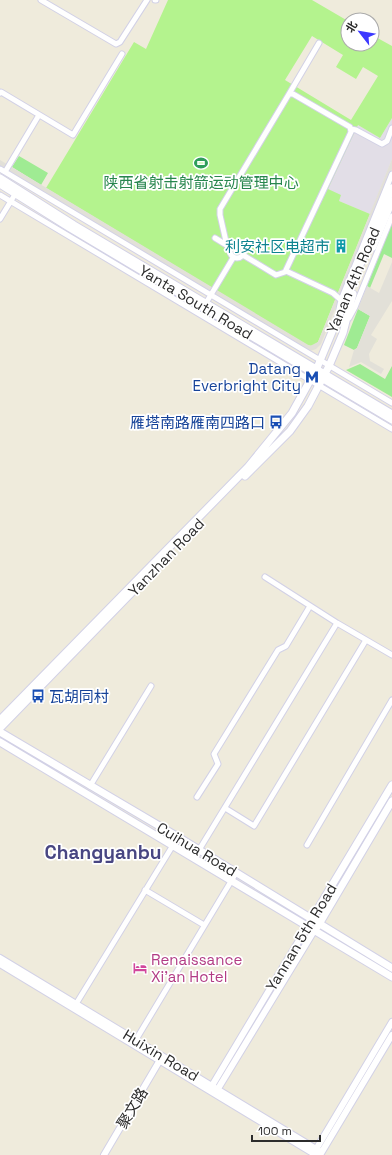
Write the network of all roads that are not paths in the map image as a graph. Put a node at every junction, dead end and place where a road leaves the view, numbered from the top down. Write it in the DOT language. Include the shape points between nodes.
graph roads {
  1 [pos="41,0"];
  2 [pos="147,0"];
  3 [pos="319,44"];
  4 [pos="122,54"];
  5 [pos="0,93"];
  6 [pos="289,94"];
  7 [pos="39,115"];
  8 [pos="392,128"];
  9 [pos="351,129"];
  10 [pos="2,170"];
  11 [pos="392,174"];
  12 [pos="0,178"];
  13 [pos="0,184"];
  14 [pos="392,188"];
  15 [pos="17,191"];
  16 [pos="0,195"];
  17 [pos="11,201"];
  18 [pos="392,201"];
  19 [pos="392,216"];
  20 [pos="0,219"];
  21 [pos="215,238"];
  22 [pos="229,247"];
  23 [pos="243,255"];
  24 [pos="233,258"];
  25 [pos="286,271"];
  26 [pos="210,295"];
  27 [pos="341,300"];
  28 [pos="206,302"];
  29 [pos="337,318"];
  30 [pos="346,322"];
  31 [pos="320,361"];
  32 [pos="329,366"];
  33 [pos="316,371"];
  34 [pos="323,380"];
  35 [pos="310,381"];
  36 [pos="392,403"];
  37 [pos="392,414"];
  38 [pos="392,420"];
  39 [pos="392,429"];
  40 [pos="266,577"];
  41 [pos="310,606"];
  42 [pos="337,623"];
  43 [pos="366,640"];
  44 [pos="392,655"];
  45 [pos="151,686"];
  46 [pos="392,700"];
  47 [pos="0,720"];
  48 [pos="0,728"];
  49 [pos="0,732"];
  50 [pos="0,742"];
  51 [pos="392,785"];
  52 [pos="90,786"];
  53 [pos="197,797"];
  54 [pos="392,801"];
  55 [pos="225,808"];
  56 [pos="178,837"];
  57 [pos="173,845"];
  58 [pos="307,845"];
  59 [pos="199,850"];
  60 [pos="236,873"];
  61 [pos="231,881"];
  62 [pos="146,890"];
  63 [pos="312,919"];
  64 [pos="319,924"];
  65 [pos="204,925"];
  66 [pos="307,927"];
  67 [pos="314,931"];
  68 [pos="0,958"];
  69 [pos="0,964"];
  70 [pos="392,968"];
  71 [pos="392,977"];
  72 [pos="76,1004"];
  73 [pos="392,1022"];
  74 [pos="392,1035"];
  75 [pos="134,1042"];
  76 [pos="160,1060"];
  77 [pos="210,1088"];
  78 [pos="217,1092"];
  79 [pos="317,1153"];
  80 [pos="104,1155"];
  1 -- 2 [label="street" via="115,44 120,42"];
  3 -- 6 [label="street"];
  4 -- 7 [label="street" via="73,135"];
  5 -- 7 [label="street"];
  6 -- 9 [label="street"];
  6 -- 22 [label="street" via="220,209"];
  7 -- 10 [label="street"];
  8 -- 9 [label="street" via="387,141 382,144"];
  9 -- 25 [label="street"];
  10 -- 26 [label="street"];
  11 -- 27 [label="street"];
  12 -- 15 [label="main road, Yanta South Road"];
  13 -- 15 [label="main road, Yanta South Road"];
  14 -- 29 [label="main road, Yanan 4th Road"];
  15 -- 17 [label="street"];
  15 -- 28 [label="main road, Yanta South Road"];
  15 -- 33 [label="main road, Yanta South Road" via="70,228"];
  16 -- 17 [label="street"];
  17 -- 20 [label="street"];
  17 -- 35 [label="street"];
  18 -- 30 [label="main road, Yanan 4th Road" via="351,300"];
  19 -- 30 [label="street" via="355,307"];
  21 -- 22 [label="street"];
  22 -- 23 [label="street" via="241,245"];
  22 -- 24 [label="street"];
  23 -- 24 [label="street"];
  23 -- 25 [label="street" via="276,275"];
  24 -- 26 [label="street"];
  25 -- 27 [label="street" via="333,293"];
  26 -- 28 [label="street"];
  26 -- 31 [label="street"];
  27 -- 29 [label="street"];
  28 -- 33 [label="main road, Yanta South Road"];
  29 -- 31 [label="main road, Yanan 4th Road"];
  30 -- 32 [label="main road, Yanan 4th Road"];
  31 -- 32 [label="street"];
  31 -- 33 [label="main road, Yanan 4th Road"];
  32 -- 34 [label="main road, Yanan 4th Road"];
  32 -- 36 [label="street"];
  33 -- 34 [label="main road, Yanta South Road"];
  33 -- 35 [label="main road, Yanzhan Road"];
  34 -- 35 [label="street"];
  34 -- 37 [label="main road, Yanta South Road"];
  34 -- 38 [label="main road, Yanta South Road"];
  34 -- 39 [label="street"];
  34 -- 48 [label="main road, Yanzhan Road" via="299,420 281,441"];
  35 -- 47 [label="main road, Yanzhan Road" via="292,413 248,467"];
  40 -- 41 [label="street"];
  41 -- 42 [label="street"];
  41 -- 53 [label="street" via="286,646 278,650 214,754 218,764"];
  42 -- 43 [label="street"];
  42 -- 55 [label="street"];
  43 -- 44 [label="street"];
  43 -- 55 [label="street" via="254,826"];
  45 -- 52 [label="street"];
  46 -- 58 [label="street"];
  49 -- 52 [label="main road, Cuihua Road"];
  50 -- 57 [label="main road, Cuihua Road"];
  51 -- 63 [label="main road, Yannan 5th Road"];
  52 -- 56 [label="main road, Cuihua Road"];
  54 -- 64 [label="main road, Yannan 5th Road"];
  55 -- 59 [label="street"];
  56 -- 57 [label="street"];
  56 -- 59 [label="main road, Cuihua Road"];
  57 -- 61 [label="main road, Cuihua Road"];
  57 -- 62 [label="street"];
  59 -- 60 [label="main road, Cuihua Road"];
  60 -- 61 [label="street"];
  60 -- 63 [label="main road, Cuihua Road"];
  61 -- 65 [label="street"];
  61 -- 66 [label="main road, Cuihua Road"];
  62 -- 65 [label="street"];
  62 -- 72 [label="street"];
  63 -- 64 [label="main road, Cuihua Road"];
  63 -- 66 [label="main road, Yannan 5th Road"];
  64 -- 67 [label="main road, Yannan 5th Road"];
  64 -- 70 [label="main road, Cuihua Road"];
  65 -- 75 [label="street"];
  66 -- 67 [label="main road, Cuihua Road"];
  66 -- 77 [label="street, Yannan 5th Road"];
  67 -- 71 [label="main road, Cuihua Road"];
  67 -- 78 [label="street, Yannan 5th Road"];
  68 -- 72 [label="street, Huixin Road"];
  69 -- 75 [label="street, Huixin Road"];
  72 -- 75 [label="street, Huixin Road"];
  73 -- 79 [label="street"];
  74 -- 79 [label="street"];
  75 -- 76 [label="street, Huixin Road"];
  75 -- 77 [label="street, Huixin Road"];
  76 -- 77 [label="street, Huixin Road"];
  76 -- 80 [label="street, 聚文路"];
  77 -- 78 [label="street, Huixin Road"];
  78 -- 79 [label="street, Huixin Road"];
}
